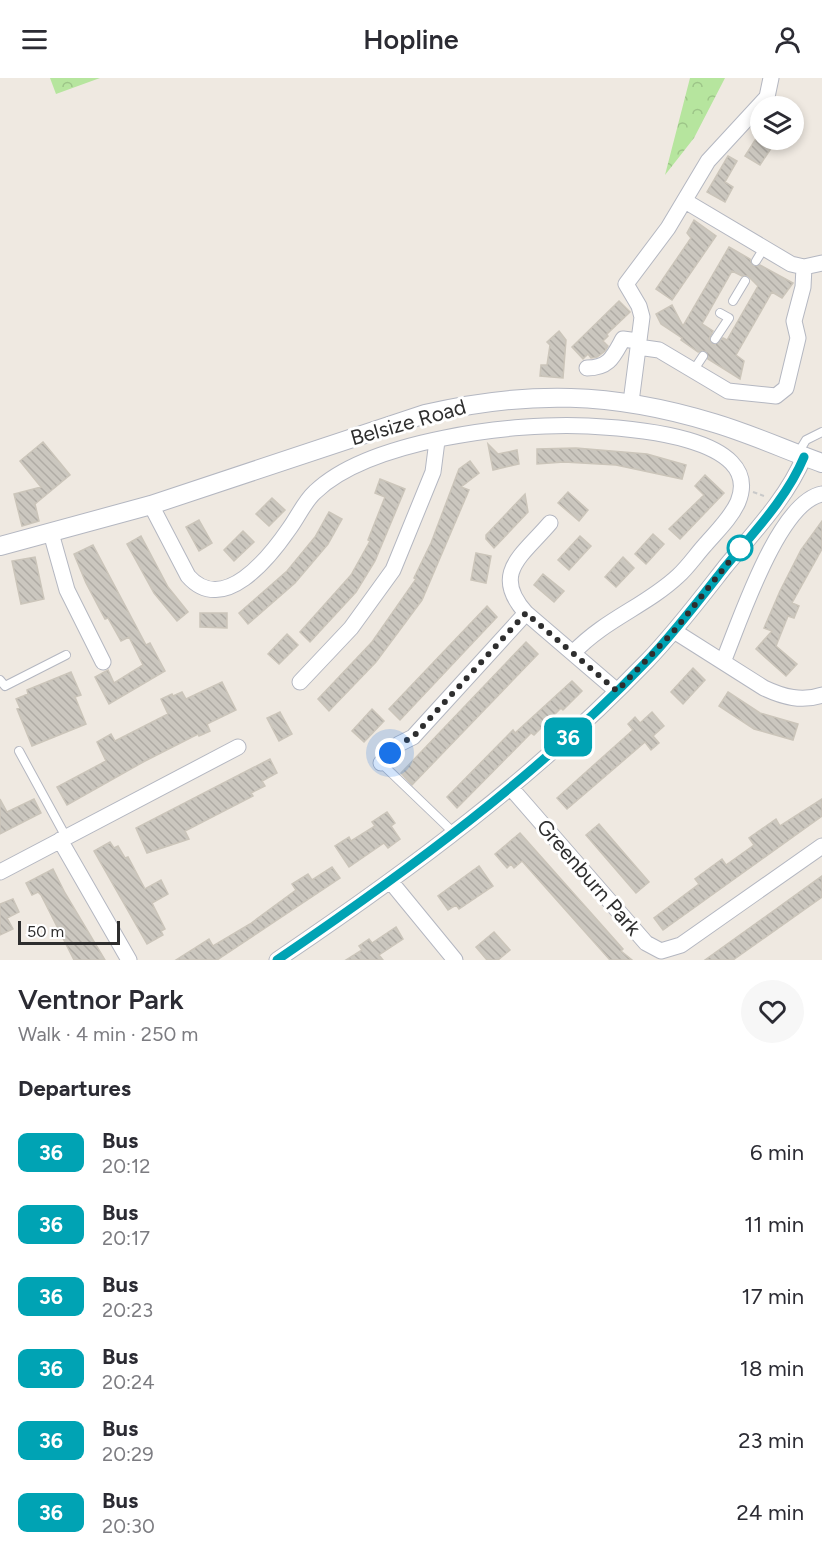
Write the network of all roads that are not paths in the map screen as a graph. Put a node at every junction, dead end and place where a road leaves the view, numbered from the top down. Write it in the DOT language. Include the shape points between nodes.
graph roads {
  1 [pos="771,78"];
  2 [pos="685,201"];
  3 [pos="822,263"];
  4 [pos="804,267"];
  5 [pos="745,281"];
  6 [pos="733,301"];
  7 [pos="720,313"];
  8 [pos="715,339"];
  9 [pos="638,344"];
  10 [pos="703,356"];
  11 [pos="587,368"];
  12 [pos="693,371"];
  13 [pos="631,402"];
  14 [pos="822,432"];
  15 [pos="437,441"];
  16 [pos="800,455"];
  17 [pos="822,463"];
  18 [pos="822,494"];
  19 [pos="152,505"];
  20 [pos="550,523"];
  21 [pos="51,533"];
  22 [pos="0,546"];
  23 [pos="526,613"];
  24 [pos="674,631"];
  25 [pos="573,653"];
  26 [pos="66,655"];
  27 [pos="103,662"];
  28 [pos="723,662"];
  29 [pos="0,680"];
  30 [pos="300,682"];
  31 [pos="617,691"];
  32 [pos="822,694"];
  33 [pos="238,747"];
  34 [pos="19,751"];
  35 [pos="381,763"];
  36 [pos="511,788"];
  37 [pos="455,834"];
  38 [pos="63,838"];
  39 [pos="822,846"];
  40 [pos="0,872"];
  41 [pos="391,882"];
  42 [pos="129,960"];
  43 [pos="277,960"];
  44 [pos="455,960"];
  1 -- 2 [label="street" via="767,97 708,161"];
  2 -- 4 [label="street" via="760,255"];
  2 -- 9 [label="street" via="626,284 642,317"];
  3 -- 4 [label="street"];
  4 -- 12 [label="street" via="794,321 798,338 786,388 776,396 728,391"];
  5 -- 6 [label="lane"];
  7 -- 8 [label="lane" via="729,318"];
  9 -- 11 [label="street" via="623,339 610,363"];
  9 -- 12 [label="street" via="659,350"];
  9 -- 13 [label="street"];
  10 -- 12 [label="lane"];
  13 -- 16 [label="street, Belsize Road" via="716,424"];
  13 -- 19 [label="street, Belsize Road" via="553,396 468,404 375,429"];
  14 -- 16 [label="lane" via="806,440"];
  15 -- 19 [label="street" via="385,454 340,473 315,491 290,529 242,580 220,590 197,586 188,576"];
  15 -- 25 [label="street" via="501,430 568,425 632,428 662,433 717,451 731,459 740,472 741,489 733,513 680,575 600,627"];
  15 -- 30 [label="street" via="433,472 393,570 351,628"];
  16 -- 17 [label="street, Belsize Road"];
  16 -- 24 [label="street" via="778,501"];
  18 -- 28 [label="street" via="808,499 797,510 768,556 748,594"];
  19 -- 21 [label="street, Belsize Road"];
  20 -- 23 [label="street" via="510,570 509,586"];
  21 -- 22 [label="street, Belsize Road"];
  21 -- 27 [label="street" via="67,590"];
  23 -- 25 [label="street"];
  23 -- 35 [label="street" via="413,737 399,744"];
  24 -- 28 [label="street"];
  24 -- 31 [label="street"];
  25 -- 31 [label="street"];
  26 -- 29 [label="lane" via="5,686"];
  28 -- 32 [label="street" via="779,695 798,699"];
  31 -- 36 [label="street"];
  33 -- 38 [label="street"];
  34 -- 38 [label="lane"];
  35 -- 37 [label="lane"];
  36 -- 37 [label="street"];
  36 -- 39 [label="street, Greenburn Park" via="646,943 661,951 681,945"];
  37 -- 41 [label="street"];
  38 -- 40 [label="street"];
  38 -- 42 [label="street"];
  41 -- 43 [label="street"];
  41 -- 44 [label="street"];
}
